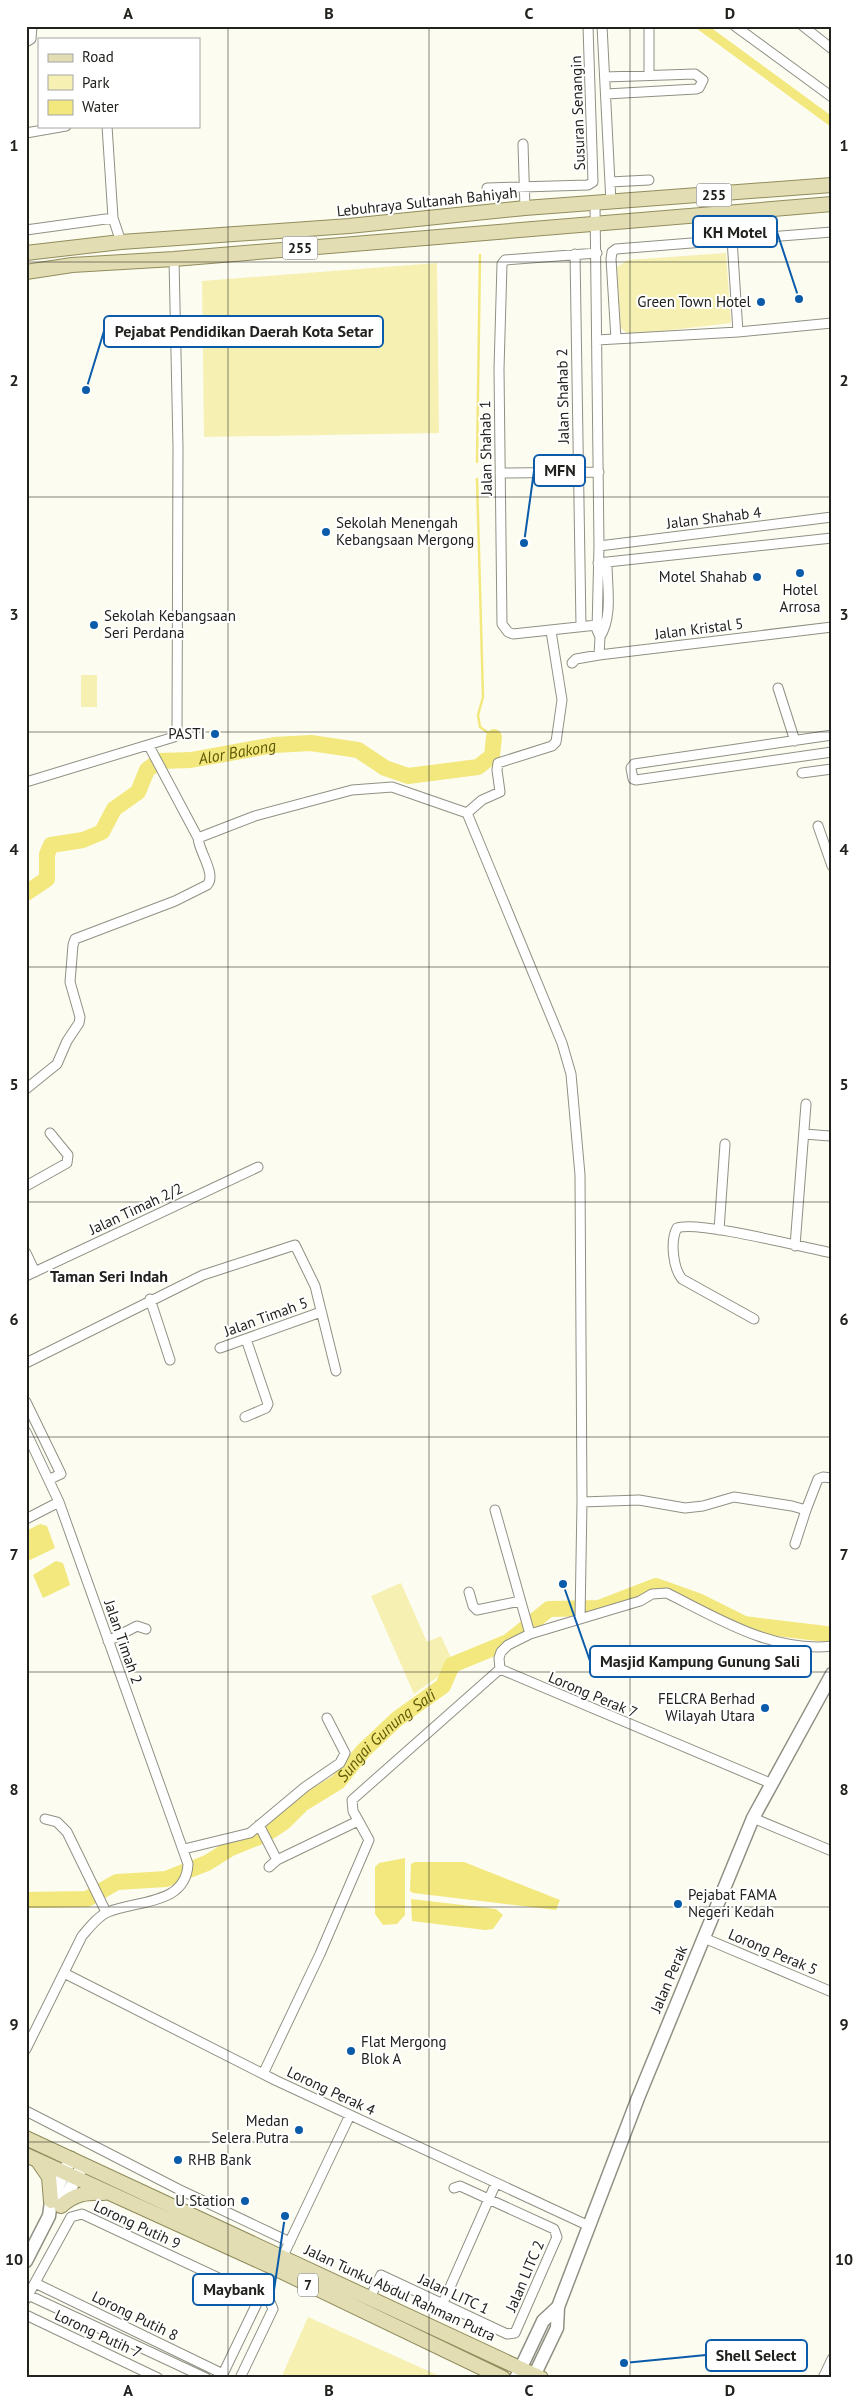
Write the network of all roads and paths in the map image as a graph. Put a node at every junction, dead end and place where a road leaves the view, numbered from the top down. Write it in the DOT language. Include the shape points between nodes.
graph roads {
  1 [pos="32,26"];
  2 [pos="588,26"];
  3 [pos="602,26"];
  4 [pos="649,26"];
  5 [pos="735,26"];
  6 [pos="803,26"];
  7 [pos="26,42"];
  8 [pos="827,42"];
  9 [pos="832,49"];
  10 [pos="649,75"];
  11 [pos="605,77"];
  12 [pos="606,94"];
  13 [pos="832,97"];
  14 [pos="55,128"];
  15 [pos="107,128"];
  16 [pos="26,133"];
  17 [pos="523,144"];
  18 [pos="649,180"];
  19 [pos="610,182"];
  20 [pos="832,185"];
  21 [pos="524,186"];
  22 [pos="487,188"];
  23 [pos="611,203"];
  24 [pos="832,204"];
  25 [pos="596,205"];
  26 [pos="525,208"];
  27 [pos="113,218"];
  28 [pos="596,224"];
  29 [pos="26,230"];
  30 [pos="832,232"];
  31 [pos="732,239"];
  32 [pos="121,242"];
  33 [pos="26,253"];
  34 [pos="596,253"];
  35 [pos="575,254"];
  36 [pos="174,259"];
  37 [pos="26,272"];
  38 [pos="832,323"];
  39 [pos="738,332"];
  40 [pos="616,339"];
  41 [pos="597,340"];
  42 [pos="578,472"];
  43 [pos="599,472"];
  44 [pos="500,473"];
  45 [pos="832,517"];
  46 [pos="832,538"];
  47 [pos="599,546"];
  48 [pos="602,563"];
  49 [pos="597,624"];
  50 [pos="581,626"];
  51 [pos="832,627"];
  52 [pos="551,631"];
  53 [pos="600,637"];
  54 [pos="599,655"];
  55 [pos="572,664"];
  56 [pos="778,688"];
  57 [pos="832,735"];
  58 [pos="795,741"];
  59 [pos="151,750"];
  60 [pos="832,752"];
  61 [pos="832,769"];
  62 [pos="802,773"];
  63 [pos="26,782"];
  64 [pos="467,813"];
  65 [pos="818,826"];
  66 [pos="198,838"];
  67 [pos="832,866"];
  68 [pos="26,1089"];
  69 [pos="806,1104"];
  70 [pos="50,1133"];
  71 [pos="804,1134"];
  72 [pos="830,1136"];
  73 [pos="725,1144"];
  74 [pos="258,1167"];
  75 [pos="26,1186"];
  76 [pos="719,1230"];
  77 [pos="795,1246"];
  78 [pos="26,1253"];
  79 [pos="832,1253"];
  80 [pos="35,1272"];
  81 [pos="26,1276"];
  82 [pos="150,1299"];
  83 [pos="320,1312"];
  84 [pos="754,1319"];
  85 [pos="246,1339"];
  86 [pos="220,1348"];
  87 [pos="170,1360"];
  88 [pos="26,1363"];
  89 [pos="336,1371"];
  90 [pos="26,1402"];
  91 [pos="245,1417"];
  92 [pos="26,1432"];
  93 [pos="832,1478"];
  94 [pos="50,1479"];
  95 [pos="59,1502"];
  96 [pos="582,1502"];
  97 [pos="495,1510"];
  98 [pos="806,1510"];
  99 [pos="26,1519"];
  100 [pos="795,1544"];
  101 [pos="469,1592"];
  102 [pos="520,1601"];
  103 [pos="580,1612"];
  104 [pos="146,1629"];
  105 [pos="530,1632"];
  106 [pos="108,1641"];
  107 [pos="832,1646"];
  108 [pos="500,1669"];
  109 [pos="832,1674"];
  110 [pos="327,1718"];
  111 [pos="770,1783"];
  112 [pos="45,1818"];
  113 [pos="753,1818"];
  114 [pos="358,1821"];
  115 [pos="261,1831"];
  116 [pos="184,1849"];
  117 [pos="832,1851"];
  118 [pos="277,1860"];
  119 [pos="269,1867"];
  120 [pos="106,1912"];
  121 [pos="704,1938"];
  122 [pos="64,1973"];
  123 [pos="832,1992"];
  124 [pos="27,2048"];
  125 [pos="263,2074"];
  126 [pos="26,2111"];
  127 [pos="350,2115"];
  128 [pos="26,2138"];
  129 [pos="32,2158"];
  130 [pos="77,2161"];
  131 [pos="71,2175"];
  132 [pos="496,2183"];
  133 [pos="454,2188"];
  134 [pos="178,2190"];
  135 [pos="112,2194"];
  136 [pos="488,2198"];
  137 [pos="171,2204"];
  138 [pos="54,2208"];
  139 [pos="589,2226"];
  140 [pos="290,2242"];
  141 [pos="283,2256"];
  142 [pos="26,2261"];
  143 [pos="35,2283"];
  144 [pos="27,2296"];
  145 [pos="260,2297"];
  146 [pos="370,2298"];
  147 [pos="443,2303"];
  148 [pos="558,2307"];
  149 [pos="26,2315"];
  150 [pos="515,2333"];
  151 [pos="832,2358"];
  152 [pos="518,2373"];
  153 [pos="222,2376"];
  154 [pos="536,2377"];
  155 [pos="158,2378"];
  156 [pos="206,2378"];
  157 [pos="240,2378"];
  158 [pos="503,2378"];
  159 [pos="823,2378"];
  1 -- 7 [label="street" via="31,39"];
  2 -- 21 [label="street, Susuran Senangin" via="594,179 588,185"];
  3 -- 11 [label="street"];
  4 -- 10 [label="street"];
  5 -- 13 [label="street"];
  6 -- 8 [label="street"];
  8 -- 9 [label="street"];
  10 -- 11 [label="street"];
  10 -- 12 [label="street" via="695,74 703,80 696,89"];
  11 -- 12 [label="street"];
  12 -- 19 [label="street"];
  14 -- 16 [label="street"];
  15 -- 27 [label="street"];
  17 -- 21 [label="street"];
  18 -- 19 [label="street"];
  19 -- 23 [label="street"];
  20 -- 23 [label="main road, Lebuhraya Sultanah Bahiyah / 255"];
  21 -- 22 [label="street, Susuran Senangin"];
  21 -- 26 [label="street"];
  23 -- 25 [label="main road, Lebuhraya Sultanah Bahiyah / 255"];
  24 -- 28 [label="main road, 255"];
  25 -- 26 [label="main road, Lebuhraya Sultanah Bahiyah / 255"];
  25 -- 28 [label="street"];
  26 -- 32 [label="main road, Lebuhraya Sultanah Bahiyah / 255" via="349,226"];
  27 -- 29 [label="street"];
  27 -- 32 [label="street"];
  28 -- 34 [label="street"];
  28 -- 36 [label="main road, 255"];
  30 -- 31 [label="street"];
  31 -- 39 [label="street"];
  31 -- 40 [label="street" via="616,249 612,252"];
  32 -- 33 [label="main road, Lebuhraya Sultanah Bahiyah / 255"];
  34 -- 35 [label="street"];
  34 -- 41 [label="street"];
  35 -- 42 [label="street, Jalan Shahab 2"];
  35 -- 44 [label="street, Jalan Shahab 1" via="505,260 502,264"];
  36 -- 37 [label="main road, 255" via="72,265"];
  36 -- 59 [label="street" via="178,726 174,737"];
  38 -- 39 [label="street"];
  39 -- 40 [label="street"];
  40 -- 41 [label="street"];
  41 -- 43 [label="street"];
  42 -- 43 [label="street"];
  42 -- 44 [label="street"];
  42 -- 50 [label="street, Jalan Shahab 2"];
  43 -- 47 [label="street"];
  44 -- 52 [label="street, Jalan Shahab 1" via="502,624 513,634"];
  45 -- 47 [label="street, Jalan Shahab 4"];
  46 -- 48 [label="street"];
  47 -- 48 [label="street"];
  48 -- 49 [label="street"];
  48 -- 53 [label="street" via="608,615"];
  49 -- 50 [label="street, Jalan Shahab 1"];
  49 -- 53 [label="street"];
  50 -- 52 [label="street, Jalan Shahab 1"];
  51 -- 54 [label="street, Jalan Kristal 5"];
  52 -- 64 [label="street" via="562,700 556,742 498,763 500,792 482,800"];
  53 -- 54 [label="street"];
  54 -- 55 [label="street, Jalan Kristal 5" via="576,659"];
  56 -- 58 [label="street"];
  57 -- 58 [label="street"];
  58 -- 60 [label="street" via="634,764 631,766 633,777 636,780"];
  59 -- 63 [label="street"];
  59 -- 66 [label="street"];
  61 -- 62 [label="street"];
  64 -- 66 [label="street" via="392,788 352,790 255,816"];
  64 -- 96 [label="street" via="562,1043 571,1074 580,1176"];
  65 -- 67 [label="street"];
  66 -- 68 [label="street" via="211,875 207,885 175,901 75,939 70,982 80,1023 57,1064"];
  69 -- 71 [label="street"];
  70 -- 75 [label="street" via="68,1155 67,1163"];
  71 -- 72 [label="street"];
  71 -- 77 [label="street"];
  73 -- 76 [label="street"];
  74 -- 80 [label="street, Jalan Timah 2/2"];
  76 -- 77 [label="street"];
  76 -- 84 [label="street" via="677,1228 674,1238 678,1274 688,1284"];
  77 -- 79 [label="street"];
  78 -- 80 [label="street"];
  80 -- 81 [label="street, Jalan Timah 2/2"];
  82 -- 83 [label="street" via="203,1275 295,1245 315,1286"];
  82 -- 87 [label="street"];
  82 -- 88 [label="street"];
  83 -- 85 [label="street, Jalan Timah 5"];
  83 -- 89 [label="street"];
  85 -- 86 [label="street, Jalan Timah 5"];
  85 -- 91 [label="street" via="268,1404"];
  90 -- 94 [label="street" via="60,1474"];
  92 -- 94 [label="street, Jalan Timah 2"];
  93 -- 98 [label="street" via="818,1480"];
  94 -- 95 [label="street, Jalan Timah 2"];
  95 -- 99 [label="street"];
  95 -- 106 [label="street, Jalan Timah 2"];
  96 -- 98 [label="street" via="639,1500 685,1508 734,1497"];
  96 -- 103 [label="street"];
  97 -- 102 [label="street"];
  98 -- 100 [label="street"];
  101 -- 102 [label="street" via="477,1610"];
  102 -- 105 [label="street"];
  103 -- 105 [label="street"];
  103 -- 107 [label="street" via="640,1601 658,1592 667,1593 757,1636 788,1643"];
  104 -- 106 [label="street" via="137,1626"];
  105 -- 108 [label="street" via="508,1646 499,1658"];
  106 -- 116 [label="street, Jalan Timah 2"];
  108 -- 111 [label="street, Lorong Perak 7"];
  108 -- 114 [label="street" via="355,1796 351,1806"];
  109 -- 111 [label="street, Jalan Perak"];
  110 -- 115 [label="street" via="345,1753 344,1757 305,1787"];
  111 -- 113 [label="street, Jalan Perak"];
  112 -- 120 [label="street" via="57,1822 67,1832"];
  113 -- 117 [label="street"];
  113 -- 121 [label="street, Jalan Perak"];
  114 -- 118 [label="street"];
  114 -- 125 [label="street" via="369,1840"];
  115 -- 116 [label="street"];
  115 -- 118 [label="street"];
  116 -- 120 [label="street, Jalan Timah 2" via="188,1876 180,1889 168,1896"];
  118 -- 119 [label="street"];
  120 -- 122 [label="street" via="82,1936"];
  121 -- 123 [label="street, Lorong Perak 5"];
  121 -- 139 [label="street, Jalan Perak"];
  122 -- 124 [label="street"];
  122 -- 125 [label="street, Lorong Perak 4"];
  125 -- 127 [label="street, Lorong Perak 4"];
  126 -- 134 [label="street"];
  127 -- 132 [label="street, Lorong Perak 4"];
  127 -- 140 [label="street"];
  128 -- 130 [label="main road, Jalan Tunku Abdul Rahman Putra / 7"];
  129 -- 131 [label="main road, Jalan Tunku Abdul Rahman Putra / 7"];
  129 -- 138 [label="main road" via="48,2177"];
  130 -- 131 [label="main road"];
  130 -- 137 [label="main road, Jalan Tunku Abdul Rahman Putra / 7"];
  131 -- 135 [label="main road, Jalan Tunku Abdul Rahman Putra / 7"];
  131 -- 138 [label="street"];
  132 -- 136 [label="street"];
  132 -- 139 [label="street, Lorong Perak 4"];
  133 -- 136 [label="street" via="460,2186"];
  134 -- 137 [label="street"];
  134 -- 140 [label="street"];
  135 -- 138 [label="main road" via="88,2193 72,2197"];
  135 -- 158 [label="main road, Jalan Tunku Abdul Rahman Putra / 7"];
  136 -- 147 [label="street"];
  136 -- 150 [label="street, Jalan LITC 2" via="554,2229 557,2237"];
  137 -- 141 [label="main road, Jalan Tunku Abdul Rahman Putra / 7"];
  138 -- 142 [label="street"];
  139 -- 148 [label="street, Jalan Perak"];
  140 -- 141 [label="street"];
  141 -- 146 [label="main road, Jalan Tunku Abdul Rahman Putra / 7"];
  143 -- 144 [label="street, Lorong Putih 9"];
  143 -- 145 [label="street, Lorong Putih 9" via="71,2217 82,2214"];
  143 -- 153 [label="street, Lorong Putih 8"];
  144 -- 156 [label="street"];
  145 -- 153 [label="street"];
  145 -- 157 [label="street" via="270,2302 273,2309"];
  146 -- 147 [label="street, Jalan LITC 1" via="381,2275"];
  146 -- 152 [label="main road, Jalan Tunku Abdul Rahman Putra / 7"];
  147 -- 150 [label="street, Jalan LITC 1" via="507,2334"];
  148 -- 152 [label="street, Jalan Perak" via="543,2321"];
  148 -- 154 [label="street, Jalan Perak" via="557,2328"];
  149 -- 155 [label="street, Lorong Putih 7"];
  151 -- 159 [label="street"];
  152 -- 154 [label="main road, Jalan Tunku Abdul Rahman Putra / 7"];
}
